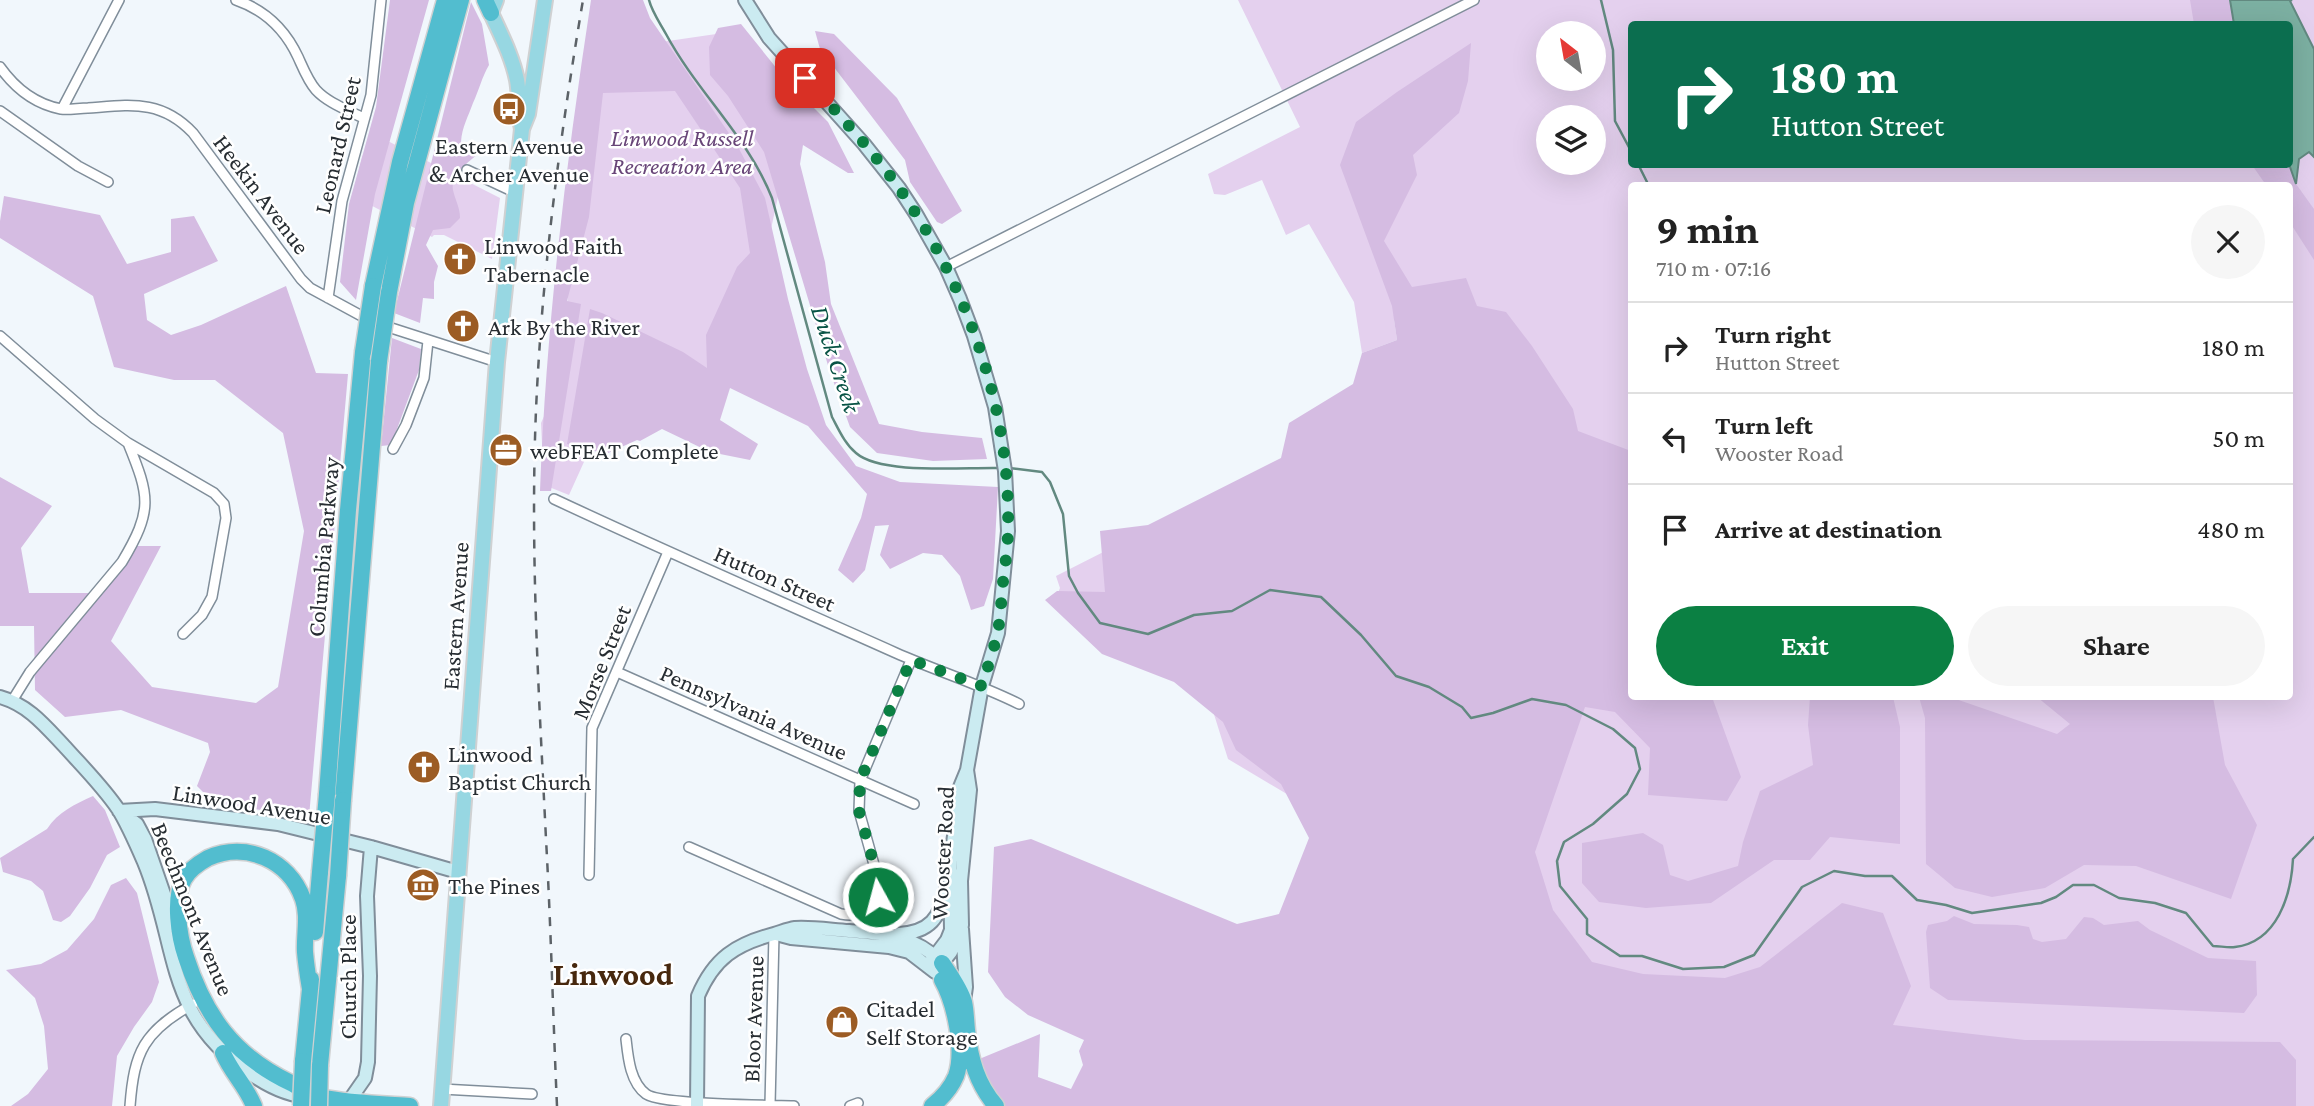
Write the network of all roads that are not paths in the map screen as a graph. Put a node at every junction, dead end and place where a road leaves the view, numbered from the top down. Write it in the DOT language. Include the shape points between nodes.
graph roads {
  1 [pos="119,0"];
  2 [pos="236,0"];
  3 [pos="381,0"];
  4 [pos="445,0"];
  5 [pos="545,0"];
  6 [pos="745,0"];
  7 [pos="1474,0"];
  8 [pos="491,4"];
  9 [pos="459,6"];
  10 [pos="0,67"];
  11 [pos="62,109"];
  12 [pos="0,111"];
  13 [pos="363,118"];
  14 [pos="522,130"];
  15 [pos="467,170"];
  16 [pos="108,182"];
  17 [pos="514,192"];
  18 [pos="946,267"];
  19 [pos="328,298"];
  20 [pos="0,336"];
  21 [pos="428,341"];
  22 [pos="497,362"];
  23 [pos="128,443"];
  24 [pos="393,449"];
  25 [pos="554,499"];
  26 [pos="668,552"];
  27 [pos="183,634"];
  28 [pos="911,660"];
  29 [pos="617,672"];
  30 [pos="982,686"];
  31 [pos="6,699"];
  32 [pos="1019,704"];
  33 [pos="967,770"];
  34 [pos="860,781"];
  35 [pos="914,804"];
  36 [pos="119,811"];
  37 [pos="371,847"];
  38 [pos="689,847"];
  39 [pos="950,868"];
  40 [pos="458,872"];
  41 [pos="589,875"];
  42 [pos="961,925"];
  43 [pos="774,934"];
  44 [pos="891,934"];
  45 [pos="180,939"];
  46 [pos="936,964"];
  47 [pos="310,989"];
  48 [pos="964,1002"];
  49 [pos="196,1003"];
  50 [pos="626,1039"];
  51 [pos="223,1053"];
  52 [pos="442,1089"];
  53 [pos="532,1094"];
  54 [pos="318,1101"];
  55 [pos="348,1103"];
  56 [pos="697,1104"];
  57 [pos="770,1105"];
  58 [pos="130,1106"];
  59 [pos="254,1106"];
  60 [pos="301,1106"];
  61 [pos="410,1106"];
  62 [pos="441,1106"];
  63 [pos="794,1106"];
  64 [pos="932,1106"];
  65 [pos="996,1106"];
  1 -- 11 [label="street"];
  2 -- 13 [label="street" via="268,16 280,28 316,90"];
  3 -- 13 [label="street, Leonard Street" via="371,95"];
  4 -- 47 [label="highway, Columbia Parkway, bridge" via="394,189 363,352"];
  5 -- 14 [label="main road"];
  6 -- 18 [label="street, Wooster Road" via="778,48 900,188"];
  7 -- 18 [label="street"];
  8 -- 14 [label="main road" via="512,58"];
  9 -- 54 [label="highway, Columbia Parkway, bridge" via="406,203 379,361"];
  10 -- 11 [label="street, Heekin Avenue" via="27,95"];
  11 -- 19 [label="street, Heekin Avenue" via="136,105 173,116 193,133 301,279"];
  12 -- 16 [label="street"];
  13 -- 19 [label="street, Leonard Street" via="342,201"];
  14 -- 17 [label="main road, Eastern Avenue"];
  15 -- 17 [label="street"];
  17 -- 22 [label="main road, Eastern Avenue"];
  18 -- 30 [label="street, Wooster Road" via="992,396 1008,509 998,632"];
  19 -- 21 [label="street, Heekin Avenue"];
  20 -- 23 [label="street"];
  21 -- 22 [label="street, Heekin Avenue"];
  21 -- 24 [label="street" via="424,378"];
  22 -- 40 [label="main road, Eastern Avenue"];
  23 -- 27 [label="street" via="214,493 226,510 212,597"];
  23 -- 31 [label="street" via="146,492 143,517 131,546"];
  25 -- 26 [label="street, Hutton Street"];
  26 -- 28 [label="street, Hutton Street"];
  26 -- 29 [label="street, Morse Street"];
  28 -- 30 [label="street, Hutton Street"];
  28 -- 34 [label="street"];
  29 -- 34 [label="street, Pennsylvania Avenue"];
  29 -- 41 [label="street, Morse Street" via="592,728"];
  30 -- 32 [label="street"];
  30 -- 33 [label="street, Wooster Road"];
  31 -- 36 [label="street" via="45,725"];
  33 -- 39 [label="street, Wooster Road" via="960,787"];
  33 -- 42 [label="street, Wooster Road" via="970,790"];
  34 -- 35 [label="street, Pennsylvania Avenue"];
  34 -- 38 [label="street" via="859,811 880,889 874,905 864,913 841,914"];
  36 -- 37 [label="street, Linwood Avenue" via="155,809 278,824"];
  36 -- 45 [label="street, Beechmont Avenue" via="137,824 145,839"];
  36 -- 49 [label="street, Beechmont Avenue" via="147,869 173,968"];
  37 -- 40 [label="street, Linwood Avenue"];
  37 -- 55 [label="street, Church Place" via="368,1062 365,1079"];
  39 -- 44 [label="street" via="942,908 932,922 911,933"];
  39 -- 46 [label="street, Wooster Road" via="951,930"];
  40 -- 52 [label="main road, Eastern Avenue"];
  42 -- 46 [label="street, Wooster Road" via="957,941"];
  42 -- 48 [label="street"];
  43 -- 44 [label="street" via="793,928"];
  43 -- 46 [label="street" via="889,947"];
  43 -- 56 [label="street" via="728,953 703,984 696,1012"];
  43 -- 57 [label="street, Bloor Avenue"];
  44 -- 46 [label="street" via="912,940"];
  45 -- 47 [label="highway" via="180,886 194,867 230,852 268,858 289,874 304,901"];
  45 -- 49 [label="highway, Beechmont Avenue"];
  46 -- 48 [label="highway" via="955,982"];
  46 -- 64 [label="highway" via="954,1010 960,1056 949,1089"];
  47 -- 60 [label="highway, Columbia Parkway, bridge"];
  48 -- 65 [label="highway" via="975,1072"];
  49 -- 51 [label="street, Beechmont Avenue" via="204,1032"];
  49 -- 54 [label="highway, Beechmont Avenue" via="247,1056"];
  49 -- 58 [label="street" via="155,1030 140,1052"];
  50 -- 56 [label="street" via="630,1067 644,1091 656,1098"];
  51 -- 54 [label="street, Beechmont Avenue" via="272,1086"];
  51 -- 59 [label="highway"];
  52 -- 53 [label="street"];
  52 -- 62 [label="main road, Eastern Avenue"];
  54 -- 55 [label="highway, Beechmont Avenue"];
  55 -- 61 [label="highway, Beechmont Avenue"];
  56 -- 57 [label="street"];
  57 -- 63 [label="street"];
}
